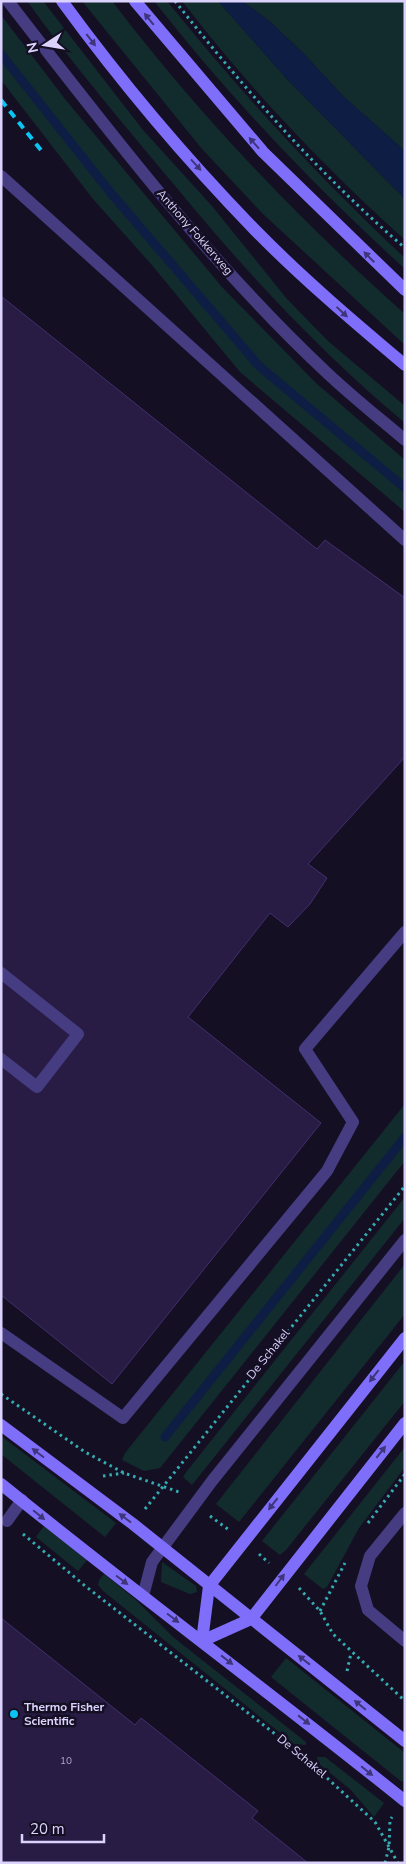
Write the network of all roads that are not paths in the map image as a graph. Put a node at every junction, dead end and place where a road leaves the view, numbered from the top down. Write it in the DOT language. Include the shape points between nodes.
graph roads {
  1 [pos="8,1"];
  2 [pos="62,1"];
  3 [pos="135,1"];
  4 [pos="1,176"];
  5 [pos="405,290"];
  6 [pos="405,365"];
  7 [pos="405,440"];
  8 [pos="405,540"];
  9 [pos="405,932"];
  10 [pos="1,973"];
  11 [pos="1,1059"];
  12 [pos="405,1240"];
  13 [pos="1,1333"];
  14 [pos="405,1338"];
  15 [pos="405,1422"];
  16 [pos="1,1425"];
  17 [pos="1,1484"];
  18 [pos="22,1500"];
  19 [pos="405,1513"];
  20 [pos="7,1521"];
  21 [pos="163,1548"];
  22 [pos="208,1586"];
  23 [pos="143,1596"];
  24 [pos="251,1619"];
  25 [pos="202,1641"];
  26 [pos="405,1641"];
  27 [pos="405,1741"];
  28 [pos="404,1801"];
  1 -- 7 [label="lane, Anthony Fokkerweg" via="153,182 255,301 325,371"];
  2 -- 6 [label="street, one-way" via="157,122 244,219 346,316"];
  5 -- 3 [label="street, one-way" via="263,152 182,61"];
  4 -- 8 [label="lane"];
  9 -- 13 [label="lane" via="304,1049 353,1122 327,1171 123,1418"];
  10 -- 11 [label="lane" via="78,1034 37,1087"];
  12 -- 21 [label="lane" via="212,1481"];
  14 -- 22 [label="street, one-way"];
  24 -- 15 [label="street, one-way"];
  21 -- 16 [label="street, one-way"];
  17 -- 18 [label="street"];
  18 -- 20 [label="lane"];
  18 -- 23 [label="street, one-way"];
  19 -- 26 [label="lane" via="370,1556 362,1586 368,1610"];
  21 -- 22 [label="street"];
  21 -- 23 [label="lane" via="152,1562"];
  22 -- 24 [label="street"];
  22 -- 25 [label="street"];
  23 -- 25 [label="street, one-way"];
  24 -- 25 [label="street"];
  27 -- 24 [label="street, one-way"];
  25 -- 28 [label="street, one-way"];
}
